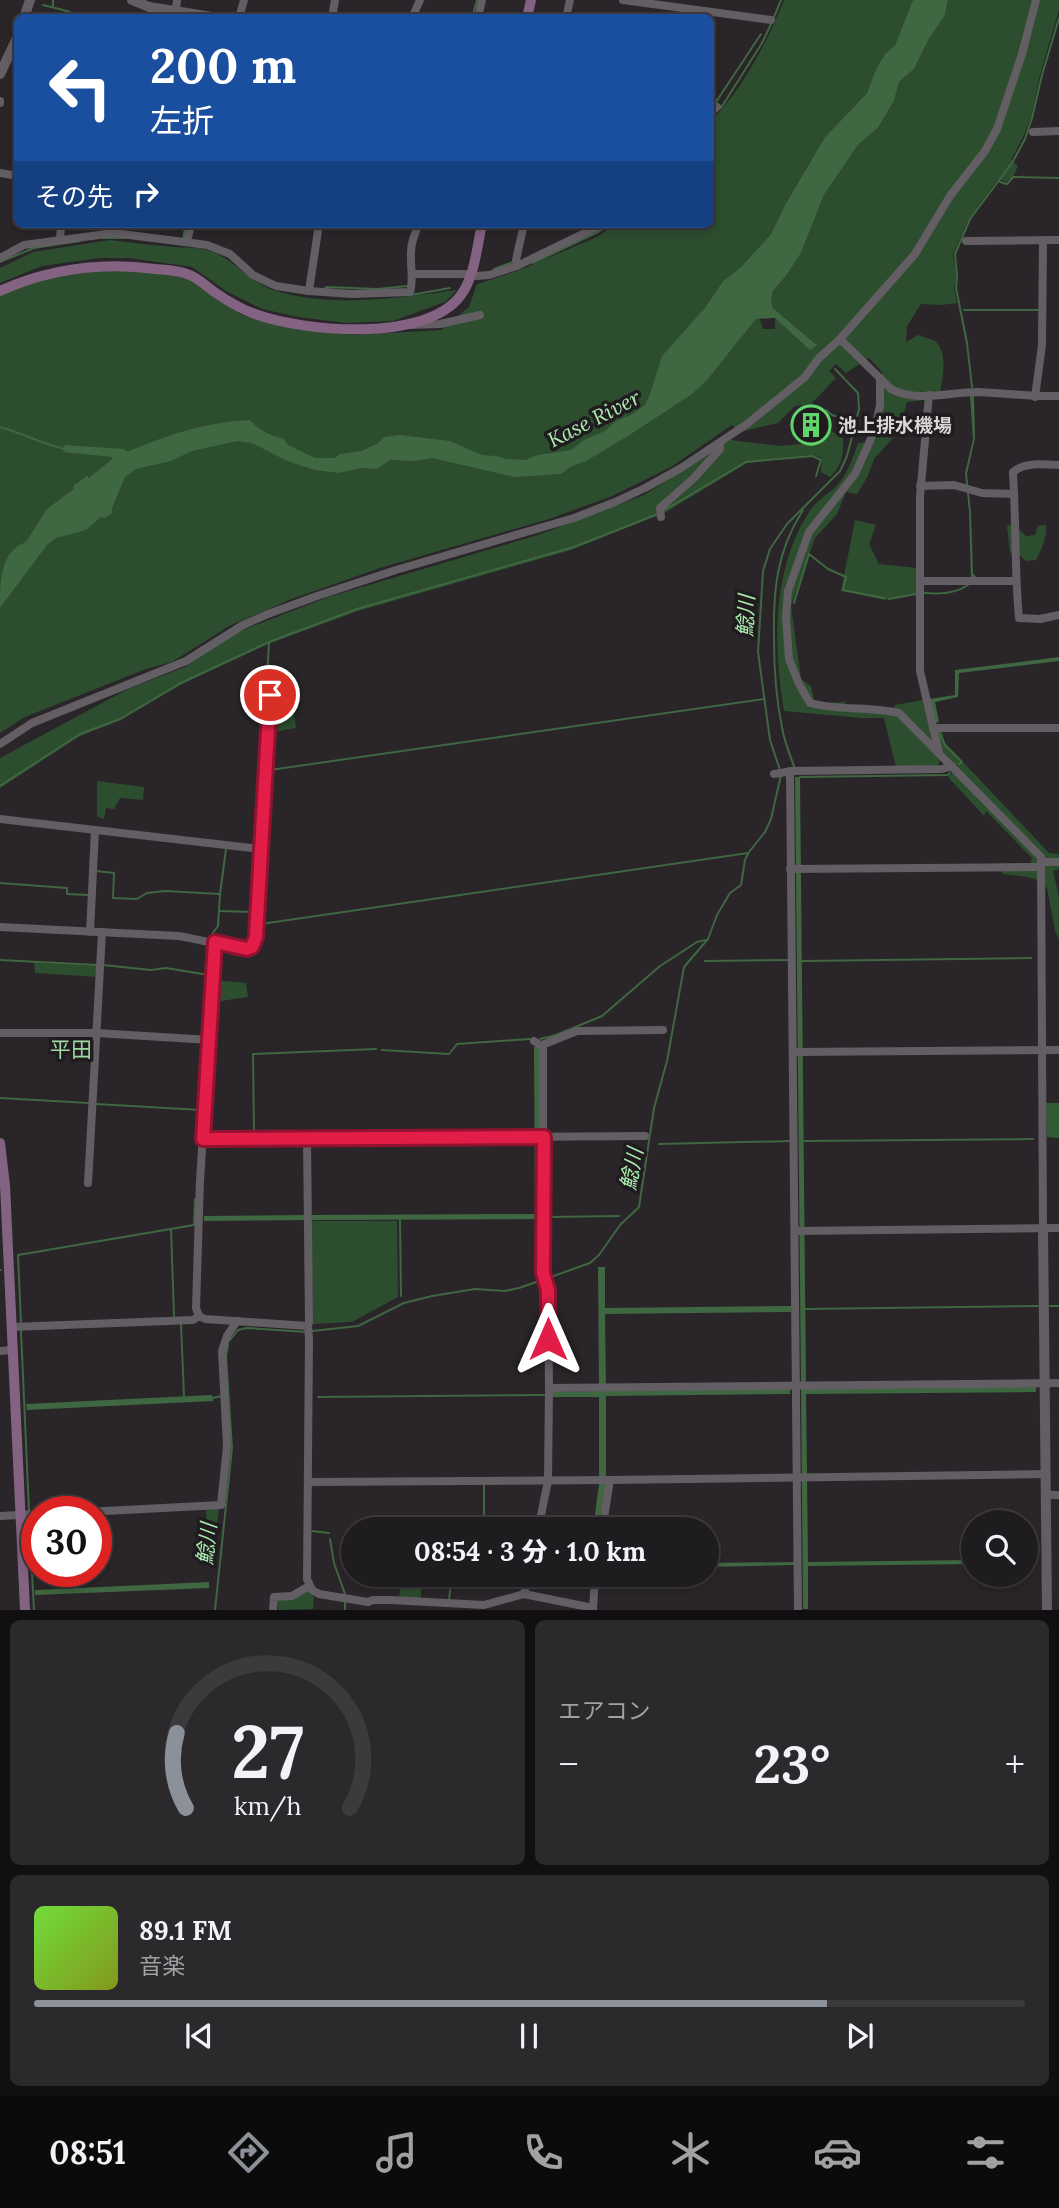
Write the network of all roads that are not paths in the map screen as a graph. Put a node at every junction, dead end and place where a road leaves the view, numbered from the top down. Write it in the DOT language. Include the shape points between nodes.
graph roads {
  1 [pos="132,0"];
  2 [pos="628,0"];
  3 [pos="1036,0"];
  4 [pos="681,4"];
  5 [pos="176,5"];
  6 [pos="149,6"];
  7 [pos="147,14"];
  8 [pos="205,14"];
  9 [pos="771,20"];
  10 [pos="14,44"];
  11 [pos="0,74"];
  12 [pos="1059,131"];
  13 [pos="1033,132"];
  14 [pos="61,228"];
  15 [pos="189,228"];
  16 [pos="318,228"];
  17 [pos="417,228"];
  18 [pos="481,228"];
  19 [pos="523,228"];
  20 [pos="594,228"];
  21 [pos="60,240"];
  22 [pos="1043,240"];
  23 [pos="1059,240"];
  24 [pos="966,241"];
  25 [pos="184,242"];
  26 [pos="0,258"];
  27 [pos="516,263"];
  28 [pos="412,274"];
  29 [pos="471,275"];
  30 [pos="0,290"];
  31 [pos="309,291"];
  32 [pos="480,315"];
  33 [pos="407,325"];
  34 [pos="840,339"];
  35 [pos="880,378"];
  36 [pos="929,395"];
  37 [pos="1059,396"];
  38 [pos="1035,397"];
  39 [pos="720,443"];
  40 [pos="1059,465"];
  41 [pos="920,486"];
  42 [pos="1014,494"];
  43 [pos="661,513"];
  44 [pos="1015,581"];
  45 [pos="920,583"];
  46 [pos="961,586"];
  47 [pos="1059,615"];
  48 [pos="270,695"];
  49 [pos="933,728"];
  50 [pos="1059,728"];
  51 [pos="0,744"];
  52 [pos="939,753"];
  53 [pos="952,766"];
  54 [pos="794,771"];
  55 [pos="774,774"];
  56 [pos="0,819"];
  57 [pos="95,830"];
  58 [pos="258,848"];
  59 [pos="1059,862"];
  60 [pos="1041,864"];
  61 [pos="796,869"];
  62 [pos="0,927"];
  63 [pos="90,932"];
  64 [pos="102,932"];
  65 [pos="212,942"];
  66 [pos="663,1030"];
  67 [pos="96,1032"];
  68 [pos="0,1033"];
  69 [pos="210,1040"];
  70 [pos="1059,1049"];
  71 [pos="1042,1050"];
  72 [pos="798,1052"];
  73 [pos="645,1136"];
  74 [pos="544,1137"];
  75 [pos="203,1139"];
  76 [pos="307,1139"];
  77 [pos="0,1143"];
  78 [pos="88,1183"];
  79 [pos="3,1185"];
  80 [pos="1043,1228"];
  81 [pos="1059,1228"];
  82 [pos="795,1231"];
  83 [pos="200,1316"];
  84 [pos="237,1321"];
  85 [pos="18,1327"];
  86 [pos="308,1327"];
  87 [pos="0,1350"];
  88 [pos="13,1350"];
  89 [pos="1045,1383"];
  90 [pos="1059,1383"];
  91 [pos="796,1385"];
  92 [pos="548,1388"];
  93 [pos="1046,1474"];
  94 [pos="798,1478"];
  95 [pos="609,1480"];
  96 [pos="548,1481"];
  97 [pos="309,1482"];
  98 [pos="1046,1495"];
  99 [pos="1059,1495"];
  100 [pos="27,1496"];
  101 [pos="112,1511"];
  102 [pos="21,1515"];
  103 [pos="0,1516"];
  104 [pos="541,1517"];
  105 [pos="604,1517"];
  106 [pos="309,1586"];
  107 [pos="25,1587"];
  108 [pos="525,1587"];
  109 [pos="594,1587"];
  110 [pos="524,1594"];
  111 [pos="369,1606"];
  112 [pos="488,1606"];
  113 [pos="24,1609"];
  114 [pos="273,1609"];
  115 [pos="593,1609"];
  116 [pos="798,1609"];
  117 [pos="1047,1609"];
  1 -- 6 [label="street"];
  2 -- 4 [label="street"];
  3 -- 34 [label="street" via="1003,113 985,151 950,195 915,254"];
  4 -- 9 [label="street"];
  5 -- 6 [label="street"];
  5 -- 8 [label="street"];
  6 -- 7 [label="street"];
  10 -- 11 [label="street"];
  12 -- 13 [label="street"];
  14 -- 21 [label="street"];
  15 -- 25 [label="street"];
  16 -- 31 [label="street"];
  17 -- 28 [label="street"];
  18 -- 29 [label="main road"];
  19 -- 27 [label="street"];
  20 -- 27 [label="street"];
  21 -- 25 [label="street" via="114,233"];
  21 -- 26 [label="street" via="24,245"];
  22 -- 23 [label="street"];
  22 -- 24 [label="street"];
  22 -- 38 [label="street" via="1042,345"];
  25 -- 31 [label="street" via="206,244 230,254 253,275 276,286"];
  27 -- 29 [label="street" via="489,275"];
  28 -- 29 [label="street"];
  28 -- 31 [label="street" via="410,292"];
  29 -- 33 [label="main road" via="453,305"];
  30 -- 33 [label="main road" via="43,274 128,266 186,273 235,305 287,323 340,329"];
  32 -- 33 [label="street"];
  34 -- 35 [label="street"];
  34 -- 39 [label="street" via="805,377"];
  35 -- 36 [label="street" via="899,393"];
  35 -- 52 [label="street" via="874,432 855,474 810,532 788,591 789,659 810,703 899,713"];
  36 -- 38 [label="street" via="975,392"];
  36 -- 41 [label="street"];
  37 -- 38 [label="street"];
  39 -- 43 [label="street" via="720,449"];
  39 -- 51 [label="street" via="645,488 574,518 268,614 186,661 32,723"];
  40 -- 42 [label="street" via="1016,468"];
  41 -- 42 [label="street" via="954,485"];
  41 -- 45 [label="street"];
  42 -- 44 [label="street"];
  44 -- 45 [label="street"];
  44 -- 47 [label="street" via="1019,618"];
  45 -- 46 [label="street"];
  45 -- 49 [label="street" via="920,671"];
  48 -- 58 [label="street"];
  49 -- 50 [label="street"];
  49 -- 52 [label="street"];
  52 -- 53 [label="street"];
  53 -- 54 [label="street"];
  53 -- 60 [label="street" via="1041,857"];
  54 -- 55 [label="street"];
  54 -- 61 [label="street"];
  56 -- 57 [label="street"];
  57 -- 58 [label="street"];
  57 -- 63 [label="street"];
  58 -- 65 [label="street" via="254,943 242,949"];
  59 -- 60 [label="street"];
  60 -- 61 [label="street"];
  60 -- 71 [label="street"];
  61 -- 72 [label="street" via="791,960"];
  62 -- 63 [label="street"];
  63 -- 64 [label="street"];
  64 -- 65 [label="street"];
  64 -- 67 [label="street"];
  65 -- 69 [label="street"];
  66 -- 74 [label="street" via="577,1031 538,1043"];
  67 -- 68 [label="street"];
  67 -- 69 [label="street"];
  67 -- 78 [label="street"];
  69 -- 75 [label="street"];
  70 -- 71 [label="street"];
  71 -- 72 [label="street"];
  71 -- 80 [label="street"];
  72 -- 82 [label="street"];
  73 -- 74 [label="street"];
  74 -- 76 [label="street"];
  74 -- 92 [label="street"];
  75 -- 76 [label="street"];
  75 -- 83 [label="street" via="196,1308"];
  76 -- 86 [label="street"];
  77 -- 79 [label="main road"];
  79 -- 85 [label="main road"];
  80 -- 81 [label="street"];
  80 -- 82 [label="street"];
  80 -- 89 [label="street"];
  82 -- 91 [label="street"];
  83 -- 84 [label="street"];
  83 -- 85 [label="street" via="193,1320"];
  84 -- 86 [label="street"];
  84 -- 101 [label="street" via="222,1351 227,1446 221,1505"];
  85 -- 88 [label="main road"];
  86 -- 97 [label="street"];
  87 -- 88 [label="street"];
  88 -- 100 [label="main road"];
  89 -- 90 [label="street"];
  89 -- 91 [label="street"];
  89 -- 93 [label="street"];
  91 -- 92 [label="street"];
  91 -- 94 [label="street"];
  92 -- 96 [label="street"];
  93 -- 94 [label="street"];
  93 -- 98 [label="street"];
  94 -- 95 [label="street"];
  94 -- 116 [label="street"];
  95 -- 96 [label="street"];
  95 -- 105 [label="street"];
  96 -- 97 [label="street"];
  96 -- 104 [label="street"];
  97 -- 106 [label="street"];
  98 -- 99 [label="street"];
  98 -- 117 [label="street"];
  102 -- 103 [label="street"];
  106 -- 111 [label="street" via="319,1594"];
  106 -- 114 [label="street" via="292,1596 274,1597"];
  107 -- 113 [label="main road"];
  108 -- 110 [label="street"];
  109 -- 115 [label="street"];
  110 -- 112 [label="street"];
  110 -- 115 [label="street"];
  111 -- 112 [label="street" via="373,1600"];
}
